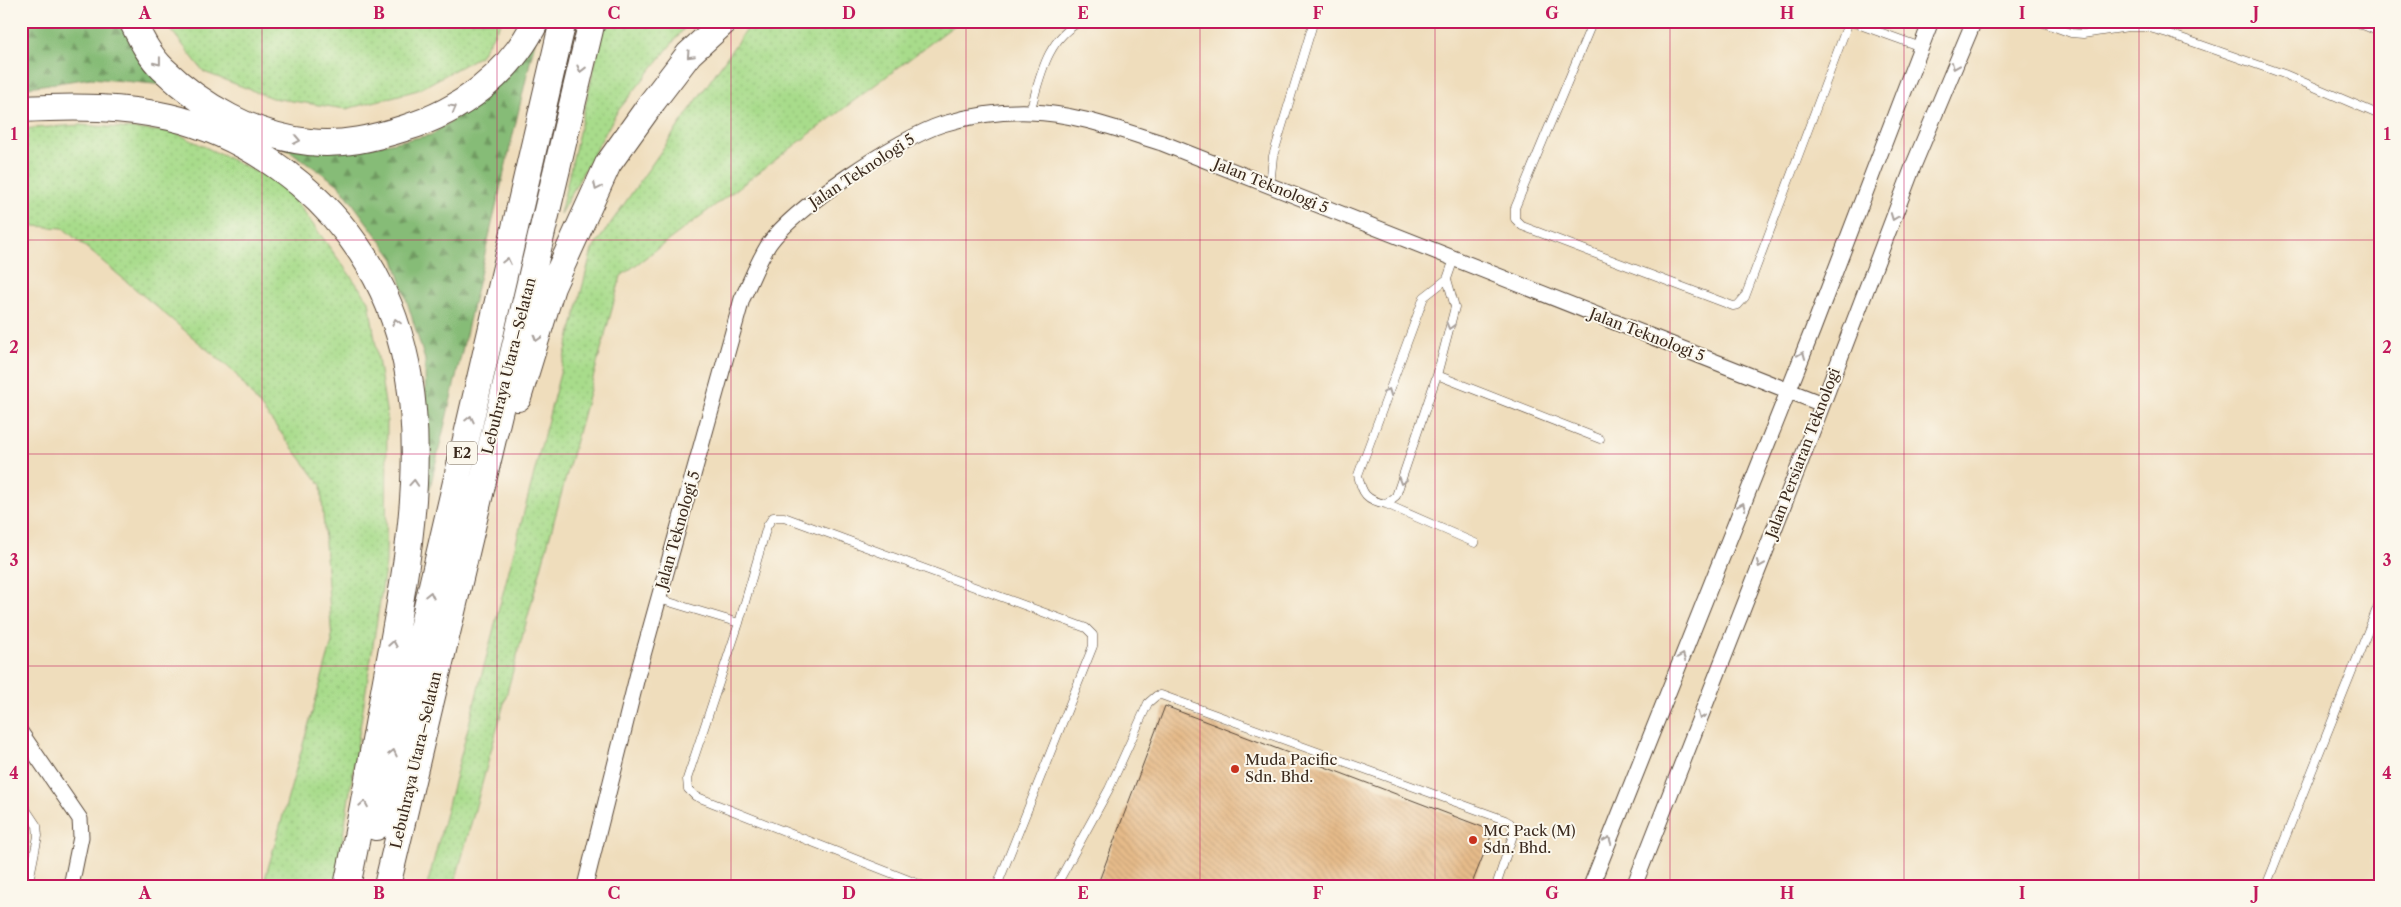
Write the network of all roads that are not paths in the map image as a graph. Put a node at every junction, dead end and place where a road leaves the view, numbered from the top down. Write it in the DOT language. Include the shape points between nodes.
graph roads {
  1 [pos="132,21"];
  2 [pos="536,21"];
  3 [pos="562,21"];
  4 [pos="592,21"];
  5 [pos="725,21"];
  6 [pos="1082,21"];
  7 [pos="1593,21"];
  8 [pos="1849,21"];
  9 [pos="1931,21"];
  10 [pos="1974,21"];
  11 [pos="2038,21"];
  12 [pos="2353,21"];
  13 [pos="1312,27"];
  14 [pos="2380,32"];
  15 [pos="1921,47"];
  16 [pos="21,109"];
  17 [pos="1030,112"];
  18 [pos="2380,115"];
  19 [pos="1270,186"];
  20 [pos="1454,259"];
  21 [pos="1447,279"];
  22 [pos="1437,375"];
  23 [pos="1788,390"];
  24 [pos="1822,404"];
  25 [pos="1600,439"];
  26 [pos="1386,504"];
  27 [pos="469,534"];
  28 [pos="1474,543"];
  29 [pos="659,599"];
  30 [pos="2380,601"];
  31 [pos="739,623"];
  32 [pos="21,733"];
  33 [pos="21,802"];
  34 [pos="28,886"];
  35 [pos="71,886"];
  36 [pos="347,886"];
  37 [pos="363,886"];
  38 [pos="387,886"];
  39 [pos="585,886"];
  40 [pos="924,886"];
  41 [pos="997,886"];
  42 [pos="1056,886"];
  43 [pos="1496,886"];
  44 [pos="1590,886"];
  45 [pos="1634,886"];
  46 [pos="2266,886"];
  1 -- 2 [label="highway, one-way" via="162,68 211,107 240,123 277,136 310,142 374,138 427,122 458,106 504,69 526,41"];
  37 -- 3 [label="highway, Lebuhraya Utara–Selatan / E2, one-way"];
  4 -- 27 [label="highway, Lebuhraya Utara–Selatan / E2, one-way"];
  5 -- 27 [label="highway, one-way" via="689,54 608,164 552,287 502,450"];
  6 -- 17 [label="lane" via="1055,42 1046,59"];
  7 -- 8 [label="lane" via="1514,208 1515,219 1522,226 1733,306 1745,297"];
  8 -- 15 [label="lane"];
  9 -- 15 [label="street"];
  10 -- 24 [label="street, Jalan Persiaran Teknologi, one-way" via="1914,164"];
  11 -- 18 [label="lane" via="2083,34 2146,27 2284,74"];
  12 -- 14 [label="lane"];
  13 -- 19 [label="lane" via="1273,156"];
  23 -- 15 [label="street, one-way"];
  36 -- 16 [label="highway, one-way" via="410,550 416,445 409,375 395,315 363,255 324,205 275,164 234,138 158,113 79,106"];
  17 -- 19 [label="street, Jalan Teknologi 5" via="1098,123 1162,143"];
  17 -- 29 [label="street, Jalan Teknologi 5" via="966,118 917,136 888,151 810,204 790,220 770,243 742,298"];
  19 -- 20 [label="street, Jalan Teknologi 5"];
  20 -- 21 [label="lane"];
  20 -- 23 [label="street, Jalan Teknologi 5"];
  21 -- 22 [label="lane, one-way" via="1455,307"];
  26 -- 21 [label="lane, one-way" via="1373,501 1362,491 1358,475 1424,296"];
  22 -- 25 [label="lane"];
  22 -- 26 [label="lane, one-way" via="1396,496"];
  23 -- 24 [label="street, Jalan Teknologi 5"];
  44 -- 23 [label="street, one-way"];
  24 -- 45 [label="street, Jalan Persiaran Teknologi, one-way"];
  26 -- 28 [label="lane"];
  27 -- 38 [label="highway, Lebuhraya Utara–Selatan / E2"];
  29 -- 31 [label="lane"];
  29 -- 39 [label="street, Jalan Teknologi 5"];
  30 -- 46 [label="lane"];
  31 -- 40 [label="lane" via="687,779 691,793"];
  31 -- 41 [label="lane" via="767,526 773,517 779,516 1090,631 1093,646"];
  32 -- 35 [label="street" via="80,819 81,836"];
  33 -- 34 [label="lane" via="37,826 38,836"];
  42 -- 43 [label="lane" via="1109,789 1148,703 1160,695 1506,820 1514,832"];
}
